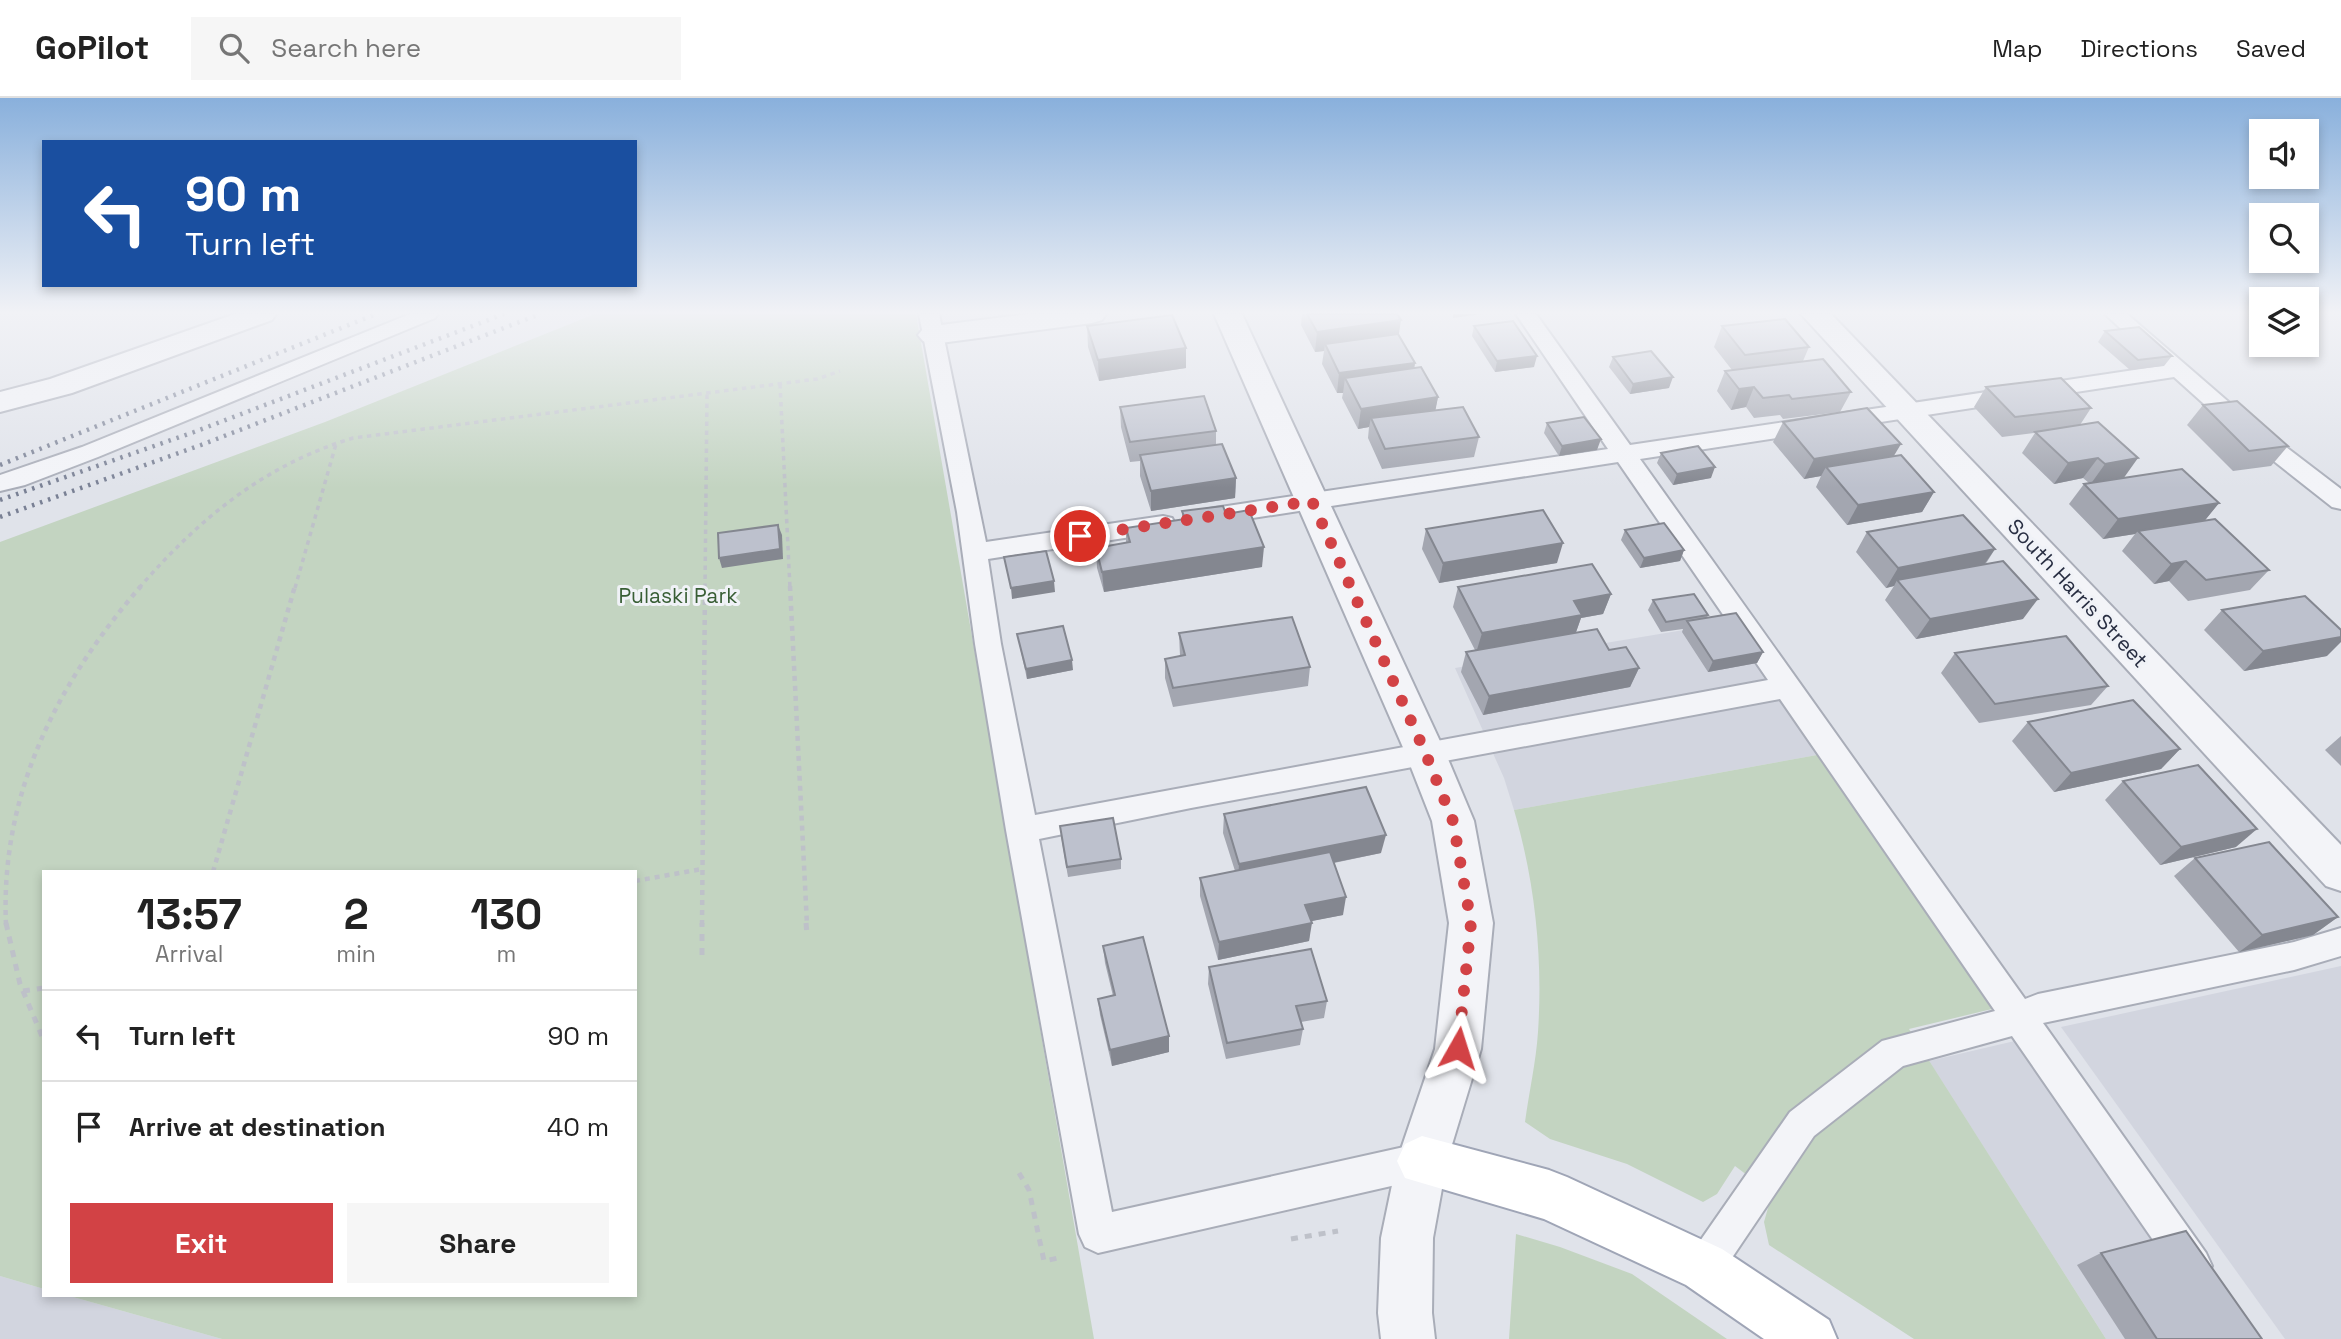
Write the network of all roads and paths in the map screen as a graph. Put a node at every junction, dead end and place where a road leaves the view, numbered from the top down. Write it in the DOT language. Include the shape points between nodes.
graph roads {
  1 [pos="100,372"];
  2 [pos="286,372"];
  3 [pos="837,372"];
  4 [pos="940,372"];
  5 [pos="1254,372"];
  6 [pos="1567,372"];
  7 [pos="1869,372"];
  8 [pos="2165,372"];
  9 [pos="2180,372"];
  10 [pos="779,384"];
  11 [pos="707,393"];
  12 [pos="0,401"];
  13 [pos="1906,411"];
  14 [pos="337,443"];
  15 [pos="1624,454"];
  16 [pos="0,483"];
  17 [pos="1312,501"];
  18 [pos="2341,501"];
  19 [pos="975,552"];
  20 [pos="1788,687"];
  21 [pos="1425,752"];
  22 [pos="1021,830"];
  23 [pos="702,869"];
  24 [pos="214,870"];
  25 [pos="2341,873"];
  26 [pos="637,881"];
  27 [pos="807,934"];
  28 [pos="2341,942"];
  29 [pos="702,955"];
  30 [pos="42,988"];
  31 [pos="23,991"];
  32 [pos="2019,1016"];
  33 [pos="42,1036"];
  34 [pos="1422,1161"];
  35 [pos="1018,1173"];
  36 [pos="1044,1261"];
  37 [pos="1704,1267"];
  38 [pos="2206,1283"];
  39 [pos="1408,1339"];
  40 [pos="1810,1339"];
  1 -- 12 [label="street"];
  2 -- 16 [label="lane" via="90,452"];
  3 -- 10 [label="path"];
  4 -- 19 [label="lane"];
  5 -- 17 [label="street"];
  6 -- 15 [label="lane"];
  7 -- 13 [label="street, South Harris Street"];
  8 -- 13 [label="lane"];
  9 -- 18 [label="lane"];
  10 -- 11 [label="path"];
  10 -- 27 [label="path"];
  11 -- 14 [label="path"];
  11 -- 23 [label="path"];
  13 -- 15 [label="lane"];
  13 -- 25 [label="street, South Harris Street"];
  14 -- 24 [label="path"];
  14 -- 31 [label="path" via="303,454 230,499 118,609 55,700 33,747 3,852 0,903 10,956"];
  15 -- 17 [label="lane"];
  15 -- 20 [label="lane"];
  17 -- 19 [label="lane"];
  17 -- 21 [label="street"];
  19 -- 22 [label="lane"];
  20 -- 21 [label="lane"];
  20 -- 32 [label="lane"];
  21 -- 22 [label="lane"];
  21 -- 34 [label="street" via="1453,821 1471,923 1458,1048"];
  22 -- 34 [label="lane" via="1098,1234"];
  23 -- 26 [label="path"];
  23 -- 29 [label="path"];
  28 -- 32 [label="lane"];
  30 -- 31 [label="path"];
  31 -- 33 [label="path"];
  32 -- 37 [label="lane" via="1998,1026 1894,1052 1802,1124"];
  32 -- 38 [label="lane"];
  34 -- 37 [label="main road" via="1549,1195"];
  34 -- 39 [label="street" via="1407,1238"];
  35 -- 36 [label="path" via="1029,1190"];
  37 -- 40 [label="main road"];
}
